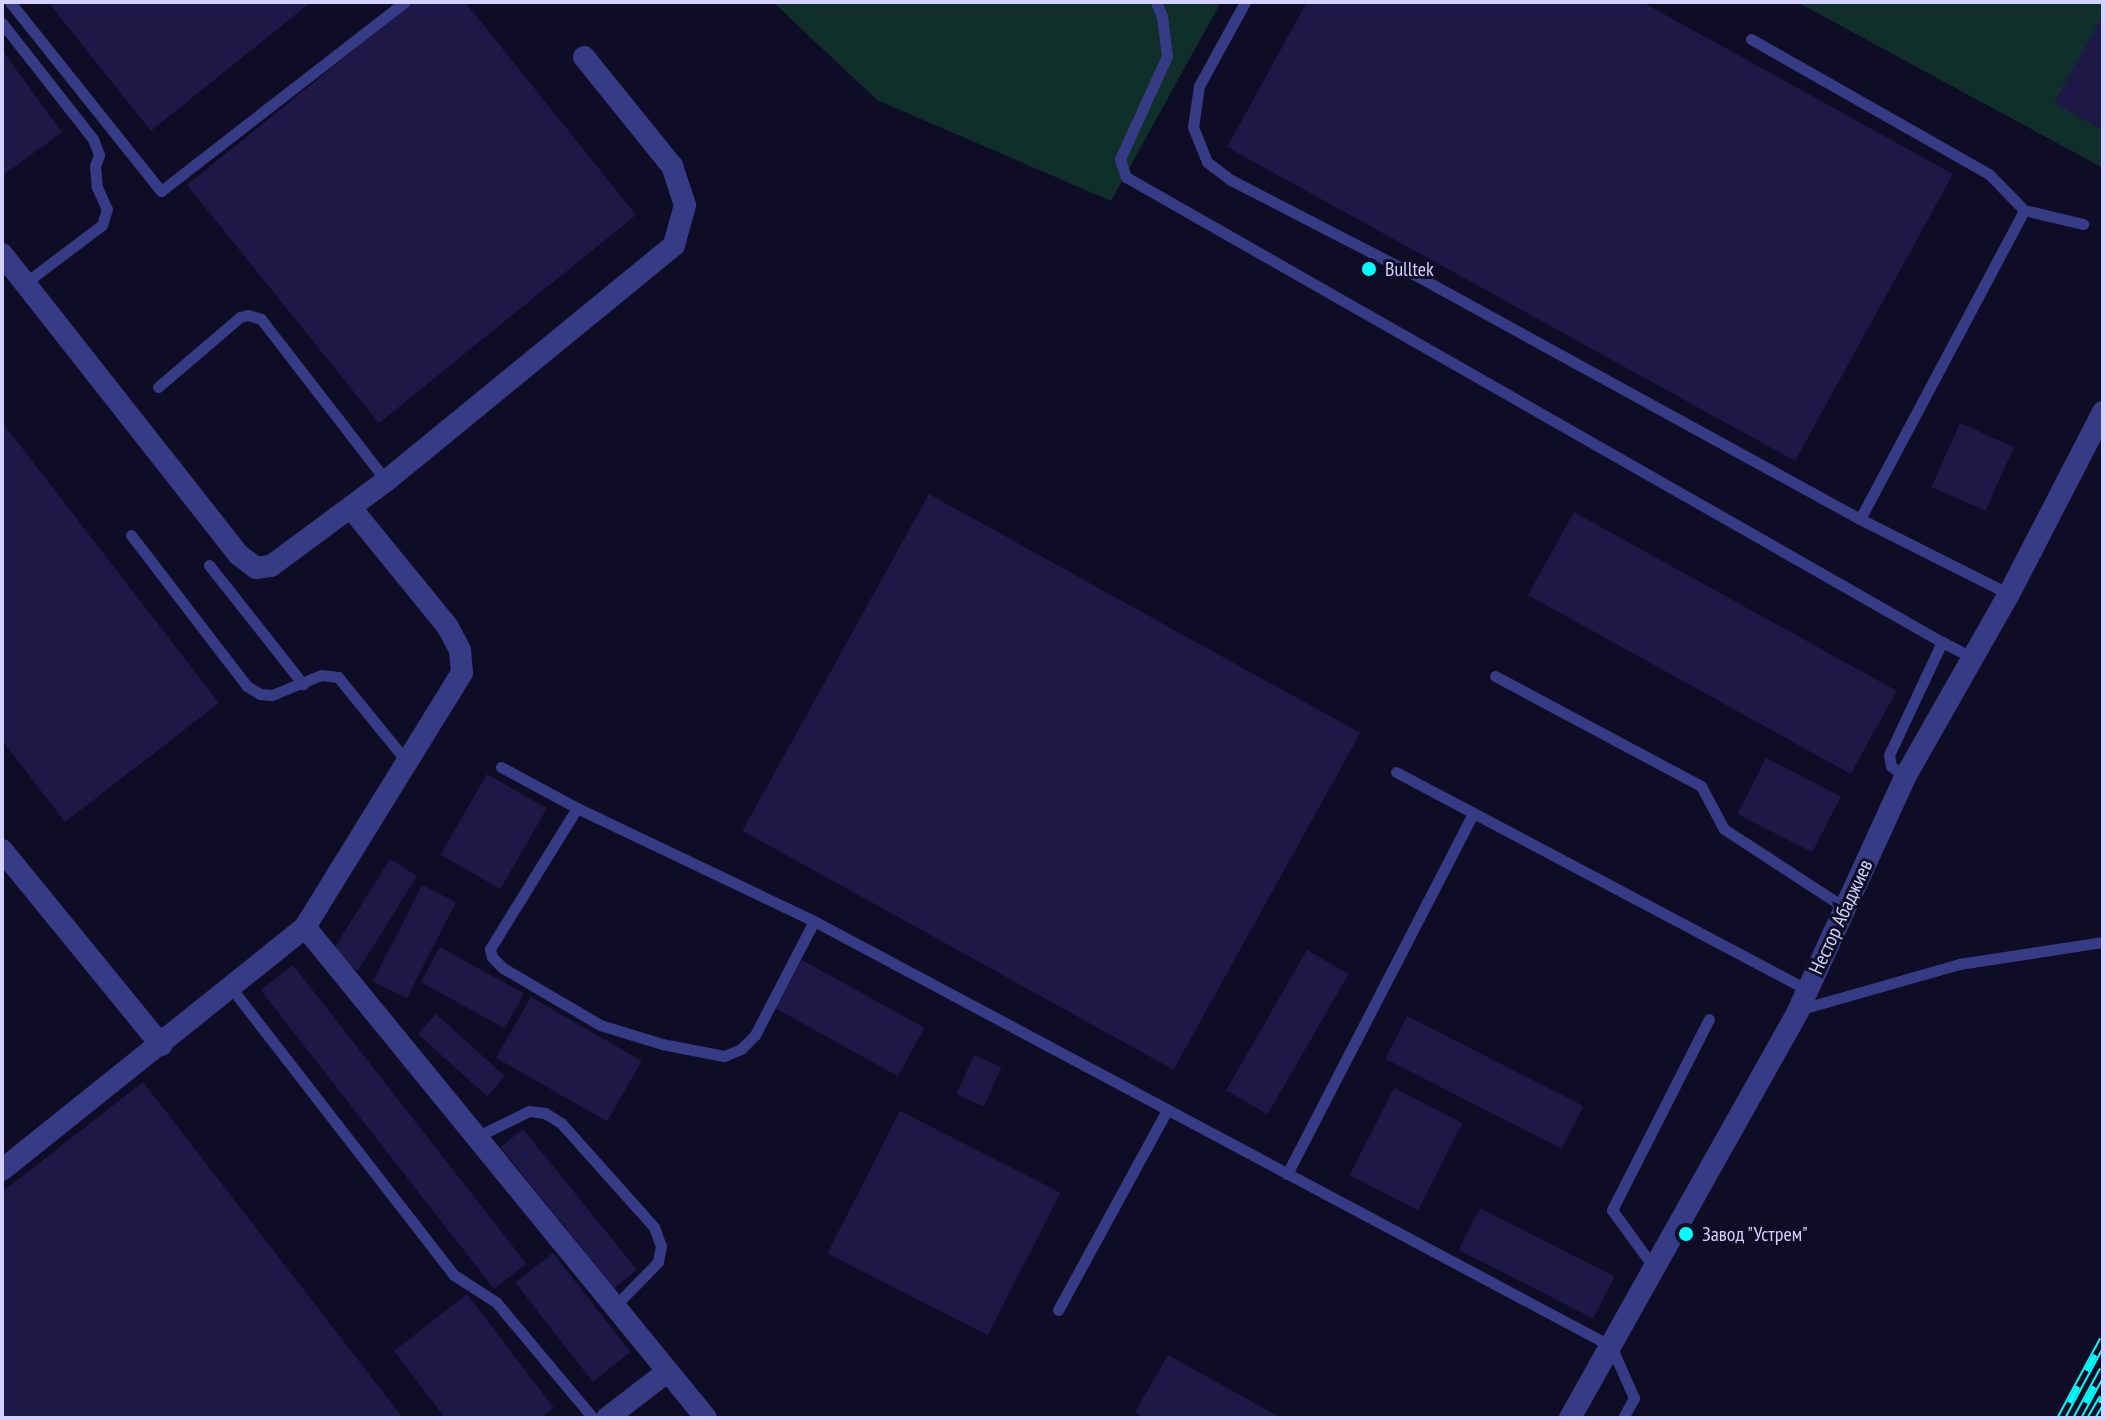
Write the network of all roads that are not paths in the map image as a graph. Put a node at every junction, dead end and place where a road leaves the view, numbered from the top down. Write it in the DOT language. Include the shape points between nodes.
graph roads {
  1 [pos="10,2"];
  2 [pos="405,2"];
  3 [pos="1156,2"];
  4 [pos="1245,2"];
  5 [pos="2,23"];
  6 [pos="1751,39"];
  7 [pos="584,57"];
  8 [pos="2024,210"];
  9 [pos="2083,224"];
  10 [pos="2,254"];
  11 [pos="25,283"];
  12 [pos="158,387"];
  13 [pos="2103,412"];
  14 [pos="386,481"];
  15 [pos="351,508"];
  16 [pos="1860,519"];
  17 [pos="131,535"];
  18 [pos="209,565"];
  19 [pos="2009,594"];
  20 [pos="1942,642"];
  21 [pos="1974,658"];
  22 [pos="1495,676"];
  23 [pos="303,684"];
  24 [pos="407,762"];
  25 [pos="501,767"];
  26 [pos="1396,772"];
  27 [pos="1905,777"];
  28 [pos="577,808"];
  29 [pos="1473,814"];
  30 [pos="2,850"];
  31 [pos="1845,908"];
  32 [pos="814,921"];
  33 [pos="305,927"];
  34 [pos="2103,942"];
  35 [pos="232,989"];
  36 [pos="1807,990"];
  37 [pos="1798,1011"];
  38 [pos="1709,1019"];
  39 [pos="161,1045"];
  40 [pos="1167,1110"];
  41 [pos="476,1137"];
  42 [pos="2,1170"];
  43 [pos="1287,1174"];
  44 [pos="1655,1269"];
  45 [pos="614,1307"];
  46 [pos="1058,1310"];
  47 [pos="1611,1346"];
  48 [pos="667,1372"];
  49 [pos="593,1418"];
  50 [pos="607,1418"];
  51 [pos="706,1418"];
  52 [pos="1570,1418"];
  53 [pos="1623,1418"];
  1 -- 2 [label="lane" via="161,191"];
  3 -- 20 [label="lane" via="1167,56 1120,159 1126,177"];
  4 -- 16 [label="lane" via="1199,86 1193,127 1207,162 1231,180"];
  5 -- 11 [label="lane" via="93,139 99,155 97,187 107,209 102,225"];
  6 -- 8 [label="lane" via="1989,174"];
  7 -- 14 [label="street" via="672,166 685,205 674,245"];
  8 -- 9 [label="lane"];
  8 -- 16 [label="lane"];
  10 -- 11 [label="street"];
  11 -- 15 [label="street" via="239,555 256,568 271,566"];
  12 -- 14 [label="lane" via="240,317 261,319"];
  13 -- 19 [label="street, Нестор Абаджиев"];
  14 -- 15 [label="street"];
  15 -- 24 [label="street" via="448,627 460,650 462,673"];
  16 -- 19 [label="lane"];
  17 -- 23 [label="lane" via="247,686 272,695"];
  18 -- 23 [label="lane"];
  19 -- 21 [label="street, Нестор Абаджиев"];
  20 -- 21 [label="lane"];
  20 -- 27 [label="lane" via="1889,755 1891,766"];
  21 -- 27 [label="street, Нестор Абаджиев"];
  22 -- 31 [label="lane" via="1701,786 1724,829"];
  23 -- 24 [label="lane" via="321,675 338,677"];
  24 -- 33 [label="street"];
  25 -- 28 [label="lane"];
  26 -- 29 [label="lane"];
  27 -- 31 [label="street, Нестор Абаджиев"];
  28 -- 32 [label="lane"];
  28 -- 32 [label="lane" via="490,949 503,968 600,1025 724,1056 741,1049 755,1035"];
  29 -- 36 [label="lane"];
  29 -- 43 [label="lane"];
  30 -- 39 [label="street"];
  31 -- 36 [label="street, Нестор Абаджиев"];
  32 -- 40 [label="lane"];
  33 -- 35 [label="street"];
  33 -- 41 [label="street"];
  34 -- 37 [label="lane" via="1959,964"];
  35 -- 39 [label="street"];
  35 -- 49 [label="lane" via="454,1275 496,1302"];
  36 -- 37 [label="street, Нестор Абаджиев"];
  37 -- 44 [label="street, Нестор Абаджиев"];
  38 -- 44 [label="lane" via="1612,1210"];
  39 -- 42 [label="street"];
  40 -- 43 [label="lane"];
  40 -- 46 [label="lane"];
  41 -- 45 [label="street"];
  41 -- 45 [label="lane" via="529,1111 545,1113 561,1123 654,1227 661,1246 658,1262"];
  43 -- 47 [label="lane"];
  44 -- 47 [label="street, Нестор Абаджиев"];
  45 -- 48 [label="street"];
  47 -- 52 [label="street, Нестор Абаджиев"];
  47 -- 53 [label="lane" via="1634,1398"];
  48 -- 50 [label="street"];
  48 -- 51 [label="street"];
}
